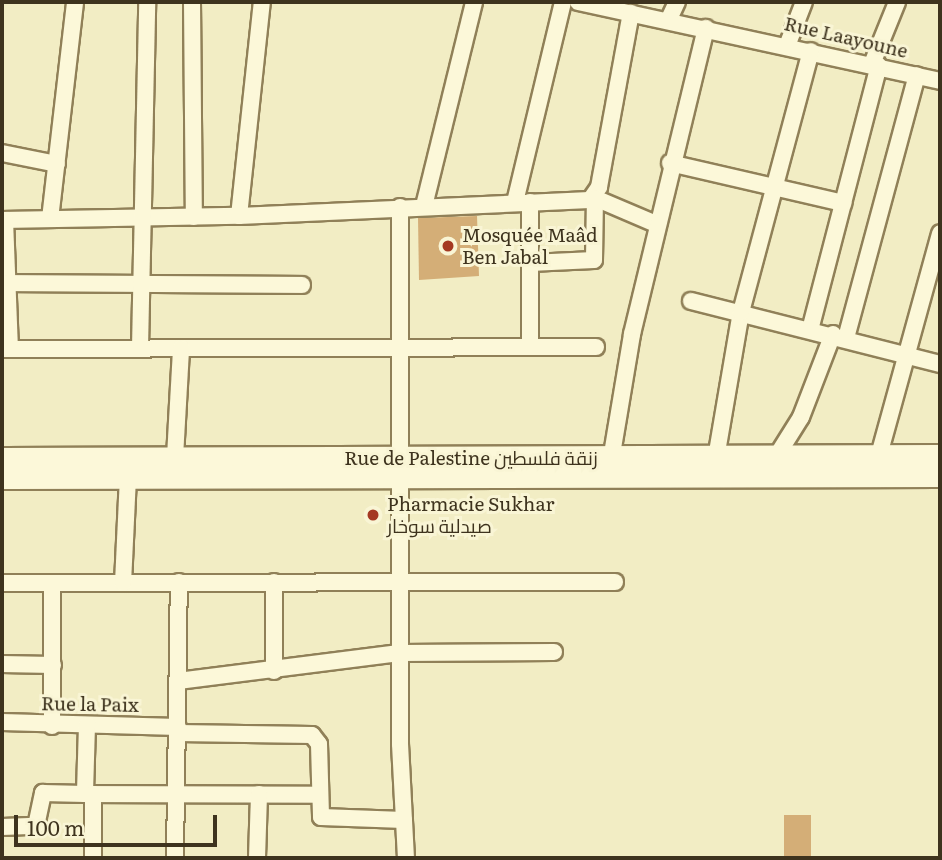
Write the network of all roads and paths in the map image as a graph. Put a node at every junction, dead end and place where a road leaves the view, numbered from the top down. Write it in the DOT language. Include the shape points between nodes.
graph roads {
  1 [pos="75,2"];
  2 [pos="147,2"];
  3 [pos="192,2"];
  4 [pos="262,2"];
  5 [pos="474,2"];
  6 [pos="563,2"];
  7 [pos="579,2"];
  8 [pos="677,2"];
  9 [pos="804,2"];
  10 [pos="897,2"];
  11 [pos="612,5"];
  12 [pos="632,13"];
  13 [pos="669,19"];
  14 [pos="706,28"];
  15 [pos="787,46"];
  16 [pos="811,51"];
  17 [pos="876,65"];
  18 [pos="917,75"];
  19 [pos="940,81"];
  20 [pos="2,153"];
  21 [pos="670,163"];
  22 [pos="57,164"];
  23 [pos="774,186"];
  24 [pos="595,198"];
  25 [pos="522,202"];
  26 [pos="843,203"];
  27 [pos="424,205"];
  28 [pos="400,207"];
  29 [pos="240,216"];
  30 [pos="194,217"];
  31 [pos="143,218"];
  32 [pos="50,219"];
  33 [pos="3,220"];
  34 [pos="656,224"];
  35 [pos="940,233"];
  36 [pos="530,264"];
  37 [pos="7,283"];
  38 [pos="141,284"];
  39 [pos="302,285"];
  40 [pos="691,301"];
  41 [pos="741,312"];
  42 [pos="810,330"];
  43 [pos="839,336"];
  44 [pos="530,345"];
  45 [pos="399,347"];
  46 [pos="596,347"];
  47 [pos="140,348"];
  48 [pos="181,348"];
  49 [pos="6,349"];
  50 [pos="907,354"];
  51 [pos="940,365"];
  52 [pos="879,455"];
  53 [pos="940,456"];
  54 [pos="175,457"];
  55 [pos="776,457"];
  56 [pos="716,458"];
  57 [pos="2,459"];
  58 [pos="401,467"];
  59 [pos="610,467"];
  60 [pos="940,475"];
  61 [pos="2,477"];
  62 [pos="128,477"];
  63 [pos="401,580"];
  64 [pos="179,582"];
  65 [pos="274,582"];
  66 [pos="615,582"];
  67 [pos="2,583"];
  68 [pos="52,583"];
  69 [pos="123,583"];
  70 [pos="554,652"];
  71 [pos="401,653"];
  72 [pos="2,664"];
  73 [pos="53,665"];
  74 [pos="274,671"];
  75 [pos="178,681"];
  76 [pos="2,722"];
  77 [pos="86,725"];
  78 [pos="52,726"];
  79 [pos="178,730"];
  80 [pos="89,794"];
  81 [pos="259,794"];
  82 [pos="175,795"];
  83 [pos="320,795"];
  84 [pos="404,821"];
  85 [pos="2,827"];
  86 [pos="93,858"];
  87 [pos="175,858"];
  88 [pos="257,858"];
  89 [pos="406,858"];
  1 -- 22 [label="street"];
  2 -- 31 [label="street"];
  3 -- 30 [label="street"];
  4 -- 29 [label="street"];
  5 -- 27 [label="street"];
  6 -- 25 [label="street"];
  7 -- 11 [label="street, Rue Laayoune"];
  8 -- 13 [label="street"];
  9 -- 15 [label="street"];
  10 -- 17 [label="street"];
  11 -- 12 [label="street, Rue Laayoune"];
  12 -- 13 [label="street, Rue Laayoune"];
  12 -- 24 [label="street"];
  13 -- 14 [label="street, Rue Laayoune"];
  14 -- 15 [label="street, Rue Laayoune"];
  14 -- 21 [label="street"];
  15 -- 16 [label="street, Rue Laayoune"];
  16 -- 17 [label="street, Rue Laayoune"];
  16 -- 23 [label="street"];
  17 -- 18 [label="street, Rue Laayoune"];
  17 -- 26 [label="street"];
  18 -- 19 [label="street, Rue Laayoune"];
  18 -- 43 [label="street"];
  20 -- 22 [label="street"];
  21 -- 23 [label="street"];
  21 -- 34 [label="street"];
  22 -- 32 [label="street"];
  23 -- 26 [label="street"];
  23 -- 41 [label="street"];
  24 -- 25 [label="street"];
  24 -- 34 [label="street"];
  24 -- 36 [label="street" via="594,260"];
  25 -- 27 [label="street"];
  25 -- 36 [label="street"];
  26 -- 42 [label="street"];
  27 -- 28 [label="street"];
  28 -- 29 [label="street"];
  28 -- 45 [label="street"];
  29 -- 30 [label="street"];
  30 -- 31 [label="street"];
  31 -- 32 [label="street"];
  31 -- 38 [label="street"];
  32 -- 33 [label="street"];
  33 -- 37 [label="street"];
  34 -- 59 [label="street"];
  35 -- 50 [label="street"];
  36 -- 44 [label="street"];
  37 -- 38 [label="street"];
  37 -- 49 [label="street"];
  38 -- 39 [label="street"];
  38 -- 47 [label="street"];
  40 -- 41 [label="street"];
  41 -- 42 [label="street"];
  41 -- 56 [label="street"];
  42 -- 43 [label="street"];
  43 -- 50 [label="street"];
  43 -- 55 [label="street" via="801,417"];
  44 -- 45 [label="street"];
  44 -- 46 [label="street"];
  45 -- 48 [label="street"];
  45 -- 58 [label="street"];
  47 -- 48 [label="street"];
  47 -- 49 [label="street"];
  48 -- 54 [label="street"];
  50 -- 51 [label="street"];
  50 -- 52 [label="street"];
  52 -- 53 [label="main road, Rue de Palestine زنقة فلسطين"];
  52 -- 55 [label="main road, Rue de Palestine زنقة فلسطين"];
  54 -- 57 [label="main road, Rue de Palestine زنقة فلسطين"];
  54 -- 58 [label="main road, Rue de Palestine زنقة فلسطين"];
  55 -- 56 [label="main road, Rue de Palestine زنقة فلسطين"];
  56 -- 59 [label="main road, Rue de Palestine زنقة فلسطين"];
  58 -- 59 [label="main road, Rue de Palestine زنقة فلسطين"];
  58 -- 62 [label="main road, Rue de Palestine زنقة فلسطين"];
  58 -- 63 [label="street"];
  59 -- 60 [label="main road, Rue de Palestine زنقة فلسطين"];
  61 -- 62 [label="main road, Rue de Palestine زنقة فلسطين"];
  62 -- 69 [label="street"];
  63 -- 65 [label="street"];
  63 -- 66 [label="street"];
  63 -- 71 [label="street"];
  64 -- 65 [label="street"];
  64 -- 69 [label="street"];
  64 -- 75 [label="street"];
  65 -- 74 [label="street"];
  67 -- 68 [label="street"];
  68 -- 69 [label="street"];
  68 -- 73 [label="street"];
  70 -- 71 [label="street"];
  71 -- 74 [label="street"];
  71 -- 84 [label="street"];
  72 -- 73 [label="street"];
  73 -- 78 [label="street"];
  74 -- 75 [label="street"];
  75 -- 79 [label="street"];
  76 -- 78 [label="street, Rue la Paix"];
  77 -- 78 [label="street, Rue la Paix"];
  77 -- 79 [label="street, Rue la Paix"];
  77 -- 80 [label="street"];
  79 -- 82 [label="street"];
  79 -- 83 [label="street, Rue la Paix" via="312,735 319,744"];
  80 -- 82 [label="street"];
  80 -- 85 [label="street" via="43,793 36,826"];
  80 -- 86 [label="street"];
  81 -- 82 [label="street"];
  81 -- 83 [label="street"];
  81 -- 88 [label="street"];
  82 -- 87 [label="street"];
  83 -- 84 [label="street" via="324,820"];
  84 -- 89 [label="street"];
}
